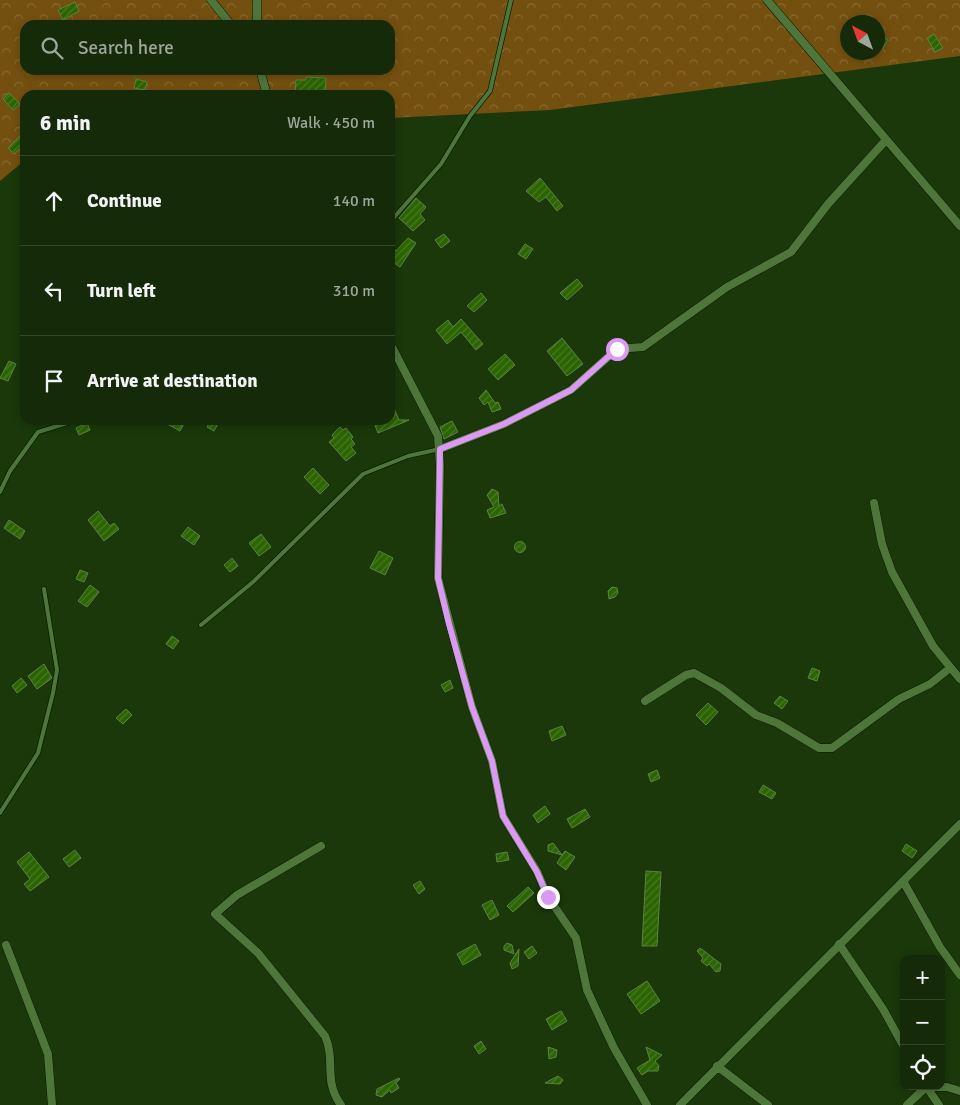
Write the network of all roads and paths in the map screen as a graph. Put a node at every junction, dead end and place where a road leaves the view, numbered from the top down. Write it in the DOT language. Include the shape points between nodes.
graph roads {
  1 [pos="211,0"];
  2 [pos="257,0"];
  3 [pos="511,0"];
  4 [pos="767,0"];
  5 [pos="226,20"];
  6 [pos="257,20"];
  7 [pos="261,75"];
  8 [pos="266,90"];
  9 [pos="886,140"];
  10 [pos="395,216"];
  11 [pos="960,226"];
  12 [pos="395,352"];
  13 [pos="61,425"];
  14 [pos="440,449"];
  15 [pos="0,492"];
  16 [pos="874,502"];
  17 [pos="44,589"];
  18 [pos="201,626"];
  19 [pos="950,668"];
  20 [pos="960,679"];
  21 [pos="645,701"];
  22 [pos="0,813"];
  23 [pos="959,828"];
  24 [pos="321,846"];
  25 [pos="903,881"];
  26 [pos="839,944"];
  27 [pos="6,945"];
  28 [pos="960,974"];
  29 [pos="903,1045"];
  30 [pos="717,1066"];
  31 [pos="945,1087"];
  32 [pos="923,1090"];
  33 [pos="928,1090"];
  34 [pos="960,1091"];
  35 [pos="52,1105"];
  36 [pos="341,1105"];
  37 [pos="647,1105"];
  38 [pos="680,1105"];
  39 [pos="768,1105"];
  40 [pos="907,1105"];
  41 [pos="939,1105"];
  1 -- 5 [label="street"];
  2 -- 6 [label="street"];
  3 -- 10 [label="lane" via="490,91 440,164"];
  4 -- 9 [label="street"];
  7 -- 8 [label="street"];
  9 -- 11 [label="street"];
  9 -- 14 [label="street" via="828,204 791,252 728,287 643,347 617,349 571,390 504,424"];
  12 -- 14 [label="street" via="433,423"];
  13 -- 15 [label="lane" via="38,432 10,471"];
  14 -- 18 [label="lane" via="408,456 362,474 253,582"];
  14 -- 37 [label="street" via="438,578 472,707 492,761 503,816 537,872 548,897 576,938 587,990 614,1048"];
  16 -- 19 [label="street" via="882,544 892,572 933,646"];
  17 -- 22 [label="lane" via="57,670 53,693 38,753"];
  19 -- 20 [label="street"];
  19 -- 21 [label="street" via="832,748 824,749 756,715 721,688 694,673"];
  23 -- 25 [label="street"];
  24 -- 36 [label="street" via="237,895 215,914 258,953 325,1036 330,1048 332,1091"];
  25 -- 26 [label="street"];
  25 -- 28 [label="street" via="940,947"];
  26 -- 29 [label="street"];
  26 -- 30 [label="street"];
  27 -- 35 [label="street" via="48,1054"];
  30 -- 38 [label="street"];
  30 -- 39 [label="street"];
  31 -- 34 [label="street"];
  32 -- 40 [label="street"];
  33 -- 41 [label="street"];
}
